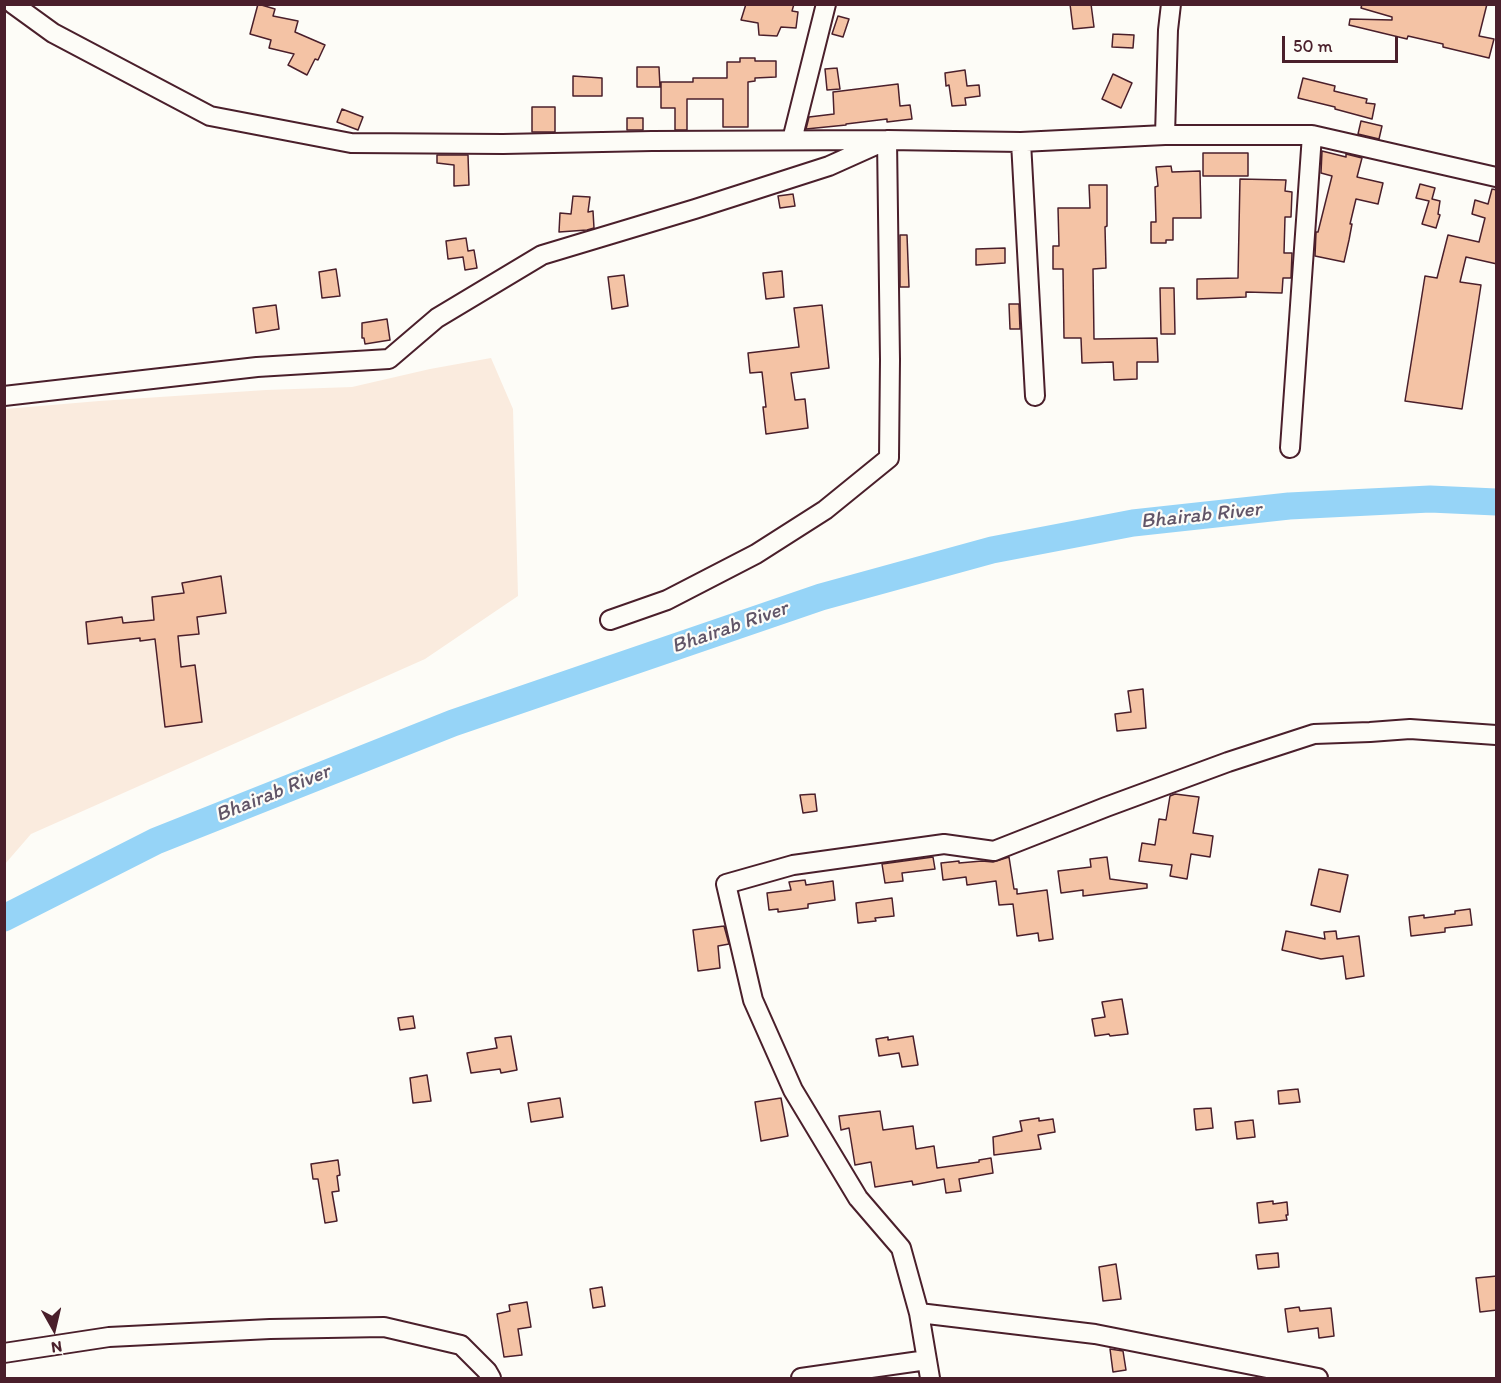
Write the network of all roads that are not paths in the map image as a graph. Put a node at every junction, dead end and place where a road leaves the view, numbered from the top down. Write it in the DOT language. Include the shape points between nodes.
graph roads {
  1 [pos="13,4"];
  2 [pos="826,4"];
  3 [pos="1171,4"];
  4 [pos="1165,135"];
  5 [pos="1312,135"];
  6 [pos="792,140"];
  7 [pos="887,140"];
  8 [pos="1021,142"];
  9 [pos="1497,177"];
  10 [pos="4,396"];
  11 [pos="1035,396"];
  12 [pos="1290,448"];
  13 [pos="610,620"];
  14 [pos="1497,735"];
  15 [pos="919,1313"];
  16 [pos="4,1353"];
  17 [pos="927,1360"];
  18 [pos="491,1378"];
  19 [pos="801,1378"];
  20 [pos="930,1378"];
  21 [pos="1318,1378"];
  1 -- 6 [label="street" via="53,33 210,116 351,144"];
  2 -- 6 [label="street"];
  3 -- 4 [label="street"];
  4 -- 5 [label="street"];
  4 -- 8 [label="street"];
  5 -- 9 [label="street"];
  5 -- 12 [label="street"];
  6 -- 7 [label="street"];
  7 -- 8 [label="street"];
  7 -- 10 [label="street" via="830,166 542,255 437,318 388,359 257,367"];
  7 -- 13 [label="street" via="889,458 825,510 756,554 667,600"];
  8 -- 11 [label="street"];
  14 -- 15 [label="street" via="1410,729 1314,734 1228,762 994,851 944,844 794,865 726,884 753,1000 793,1090 858,1198 902,1248"];
  15 -- 17 [label="street"];
  15 -- 21 [label="street" via="1095,1334"];
  16 -- 18 [label="street" via="110,1336 384,1327 461,1345"];
  17 -- 19 [label="street"];
  17 -- 20 [label="street"];
}
